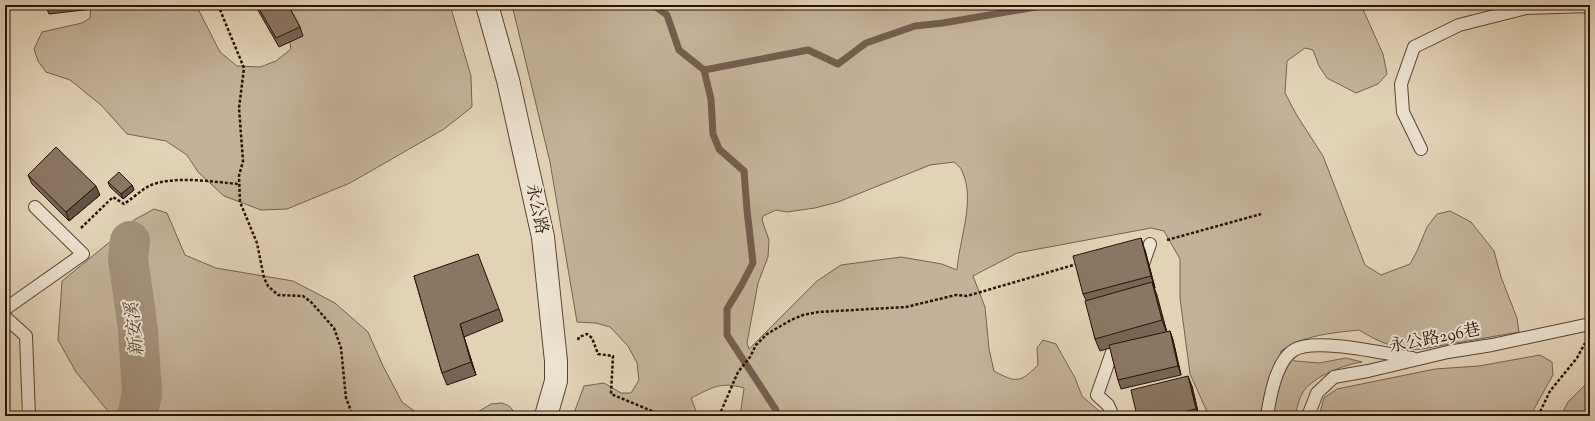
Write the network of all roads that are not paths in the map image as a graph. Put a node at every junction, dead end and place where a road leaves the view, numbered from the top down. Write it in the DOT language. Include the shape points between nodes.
graph roads {
  1 [pos="487,5"];
  2 [pos="1589,7"];
  3 [pos="1421,149"];
  4 [pos="34,207"];
  5 [pos="1150,244"];
  6 [pos="1137,282"];
  7 [pos="5,308"];
  8 [pos="5,317"];
  9 [pos="1590,324"];
  10 [pos="1121,327"];
  11 [pos="1418,359"];
  12 [pos="28,416"];
  13 [pos="546,416"];
  14 [pos="1113,416"];
  15 [pos="1267,416"];
  16 [pos="1308,416"];
  1 -- 13 [label="street, 永公路" via="508,80 543,237 556,361 556,381"];
  2 -- 3 [label="lane" via="1526,8 1459,26 1414,47 1401,84 1402,112"];
  4 -- 7 [label="lane" via="83,254"];
  5 -- 6 [label="lane"];
  8 -- 12 [label="lane" via="26,336"];
  9 -- 11 [label="lane, 永公路296巷"];
  10 -- 14 [label="lane" via="1097,395 1108,405"];
  11 -- 15 [label="lane" via="1335,346 1305,345 1294,350 1283,362 1271,393"];
  11 -- 16 [label="lane, 永公路296巷" via="1334,377 1317,393"];
}
